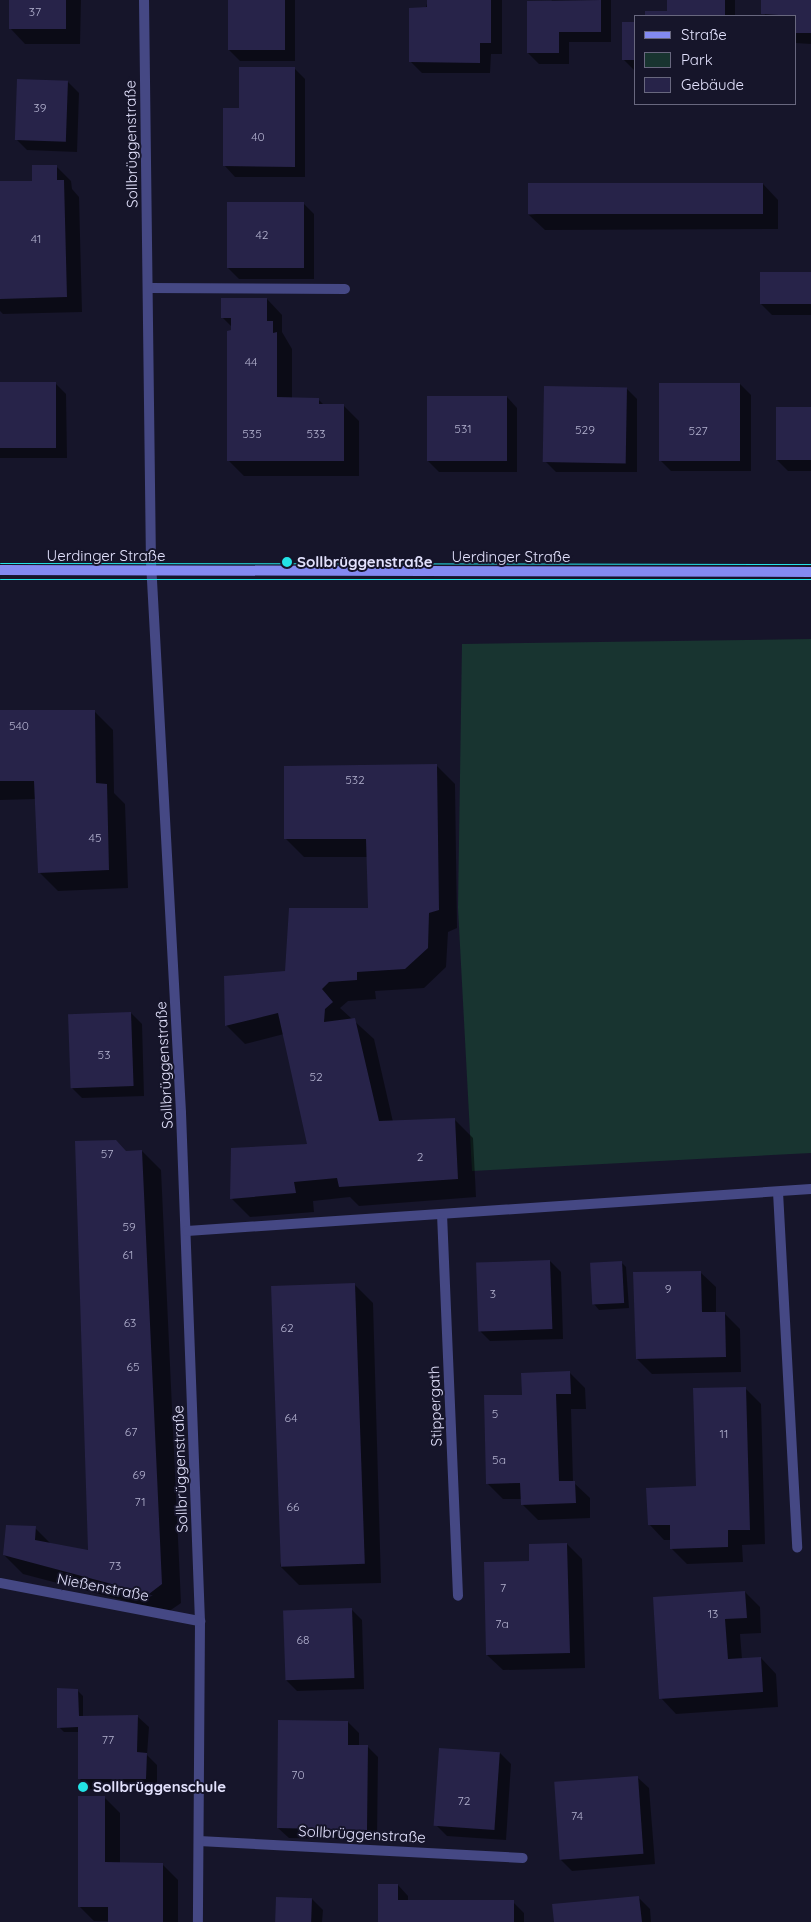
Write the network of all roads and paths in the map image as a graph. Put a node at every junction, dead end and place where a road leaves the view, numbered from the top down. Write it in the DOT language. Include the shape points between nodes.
graph roads {
  1 [pos="144,0"];
  2 [pos="149,288"];
  3 [pos="344,290"];
  4 [pos="0,570"];
  5 [pos="152,571"];
  6 [pos="811,572"];
  7 [pos="811,1189"];
  8 [pos="778,1192"];
  9 [pos="442,1214"];
  10 [pos="187,1231"];
  11 [pos="797,1547"];
  12 [pos="0,1583"];
  13 [pos="458,1596"];
  14 [pos="200,1621"];
  15 [pos="199,1841"];
  16 [pos="523,1858"];
  17 [pos="198,1922"];
  1 -- 2 [label="street, Sollbrüggenstraße"];
  2 -- 3 [label="street"];
  2 -- 5 [label="street, Sollbrüggenstraße"];
  4 -- 5 [label="main road, Uerdinger Straße"];
  5 -- 6 [label="main road, Uerdinger Straße"];
  5 -- 10 [label="street, Sollbrüggenstraße"];
  7 -- 8 [label="street"];
  8 -- 9 [label="street"];
  8 -- 11 [label="street"];
  9 -- 10 [label="street"];
  9 -- 13 [label="street, Stippergath"];
  10 -- 14 [label="street, Sollbrüggenstraße"];
  12 -- 14 [label="street, Nießenstraße"];
  14 -- 15 [label="street, Sollbrüggenstraße"];
  15 -- 16 [label="street, Sollbrüggenstraße"];
  15 -- 17 [label="street, Sollbrüggenstraße"];
}
